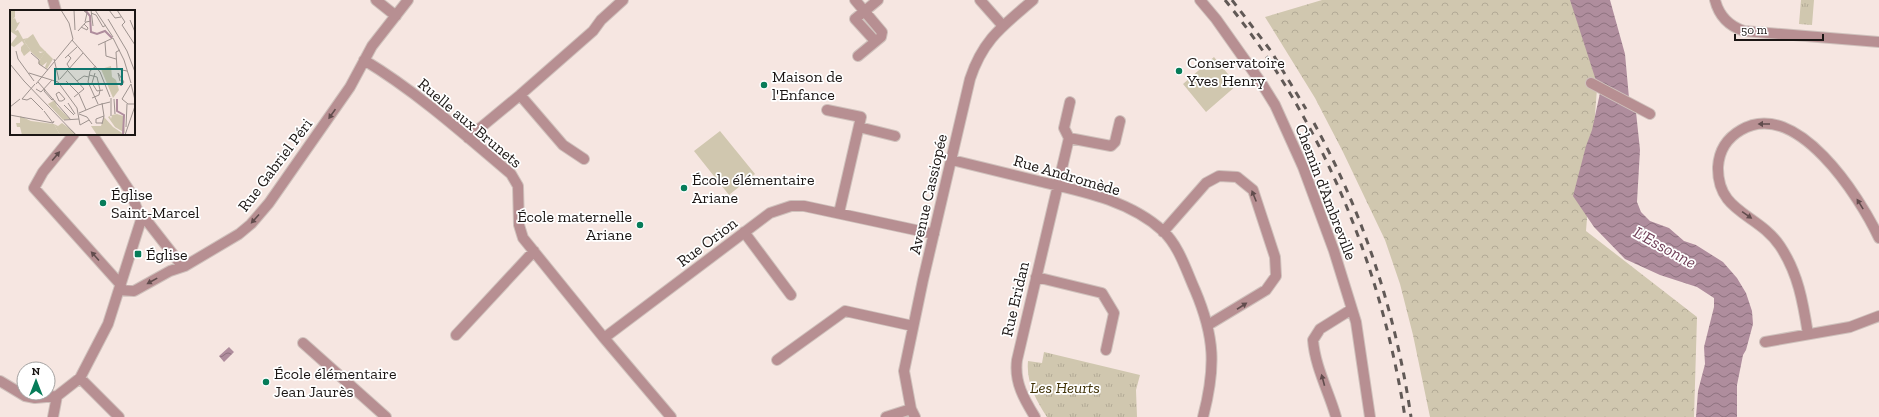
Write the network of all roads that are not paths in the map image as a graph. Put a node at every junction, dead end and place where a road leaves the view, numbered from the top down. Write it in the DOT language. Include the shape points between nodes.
graph roads {
  1 [pos="53,0"];
  2 [pos="376,0"];
  3 [pos="408,0"];
  4 [pos="624,0"];
  5 [pos="855,0"];
  6 [pos="878,0"];
  7 [pos="980,0"];
  8 [pos="1034,0"];
  9 [pos="1200,0"];
  10 [pos="1715,0"];
  11 [pos="56,10"];
  12 [pos="865,11"];
  13 [pos="396,16"];
  14 [pos="1003,26"];
  15 [pos="1879,42"];
  16 [pos="858,56"];
  17 [pos="364,60"];
  18 [pos="1591,83"];
  19 [pos="520,95"];
  20 [pos="1070,102"];
  21 [pos="827,110"];
  22 [pos="1650,114"];
  23 [pos="1120,121"];
  24 [pos="859,127"];
  25 [pos="73,135"];
  26 [pos="93,135"];
  27 [pos="895,136"];
  28 [pos="468,138"];
  29 [pos="1069,138"];
  30 [pos="584,159"];
  31 [pos="952,160"];
  32 [pos="1058,186"];
  33 [pos="839,213"];
  34 [pos="141,220"];
  35 [pos="744,232"];
  36 [pos="1163,232"];
  37 [pos="934,234"];
  38 [pos="1879,238"];
  39 [pos="534,251"];
  40 [pos="185,266"];
  41 [pos="1036,277"];
  42 [pos="120,288"];
  43 [pos="791,295"];
  44 [pos="1352,309"];
  45 [pos="1879,316"];
  46 [pos="1208,325"];
  47 [pos="913,326"];
  48 [pos="1808,334"];
  49 [pos="456,335"];
  50 [pos="604,338"];
  51 [pos="1765,342"];
  52 [pos="303,343"];
  53 [pos="1106,350"];
  54 [pos="777,360"];
  55 [pos="80,378"];
  56 [pos="0,381"];
  57 [pos="57,396"];
  58 [pos="913,413"];
  59 [pos="1204,416"];
  60 [pos="53,417"];
  61 [pos="119,417"];
  62 [pos="386,417"];
  63 [pos="671,417"];
  64 [pos="886,417"];
  65 [pos="1035,417"];
  66 [pos="1214,417"];
  67 [pos="1336,417"];
  68 [pos="1370,417"];
  1 -- 11 [label="street"];
  2 -- 13 [label="street"];
  3 -- 13 [label="street, Rue Gabriel Péri"];
  4 -- 19 [label="street"];
  5 -- 12 [label="street"];
  6 -- 12 [label="street"];
  7 -- 14 [label="street"];
  8 -- 14 [label="street, Avenue Cassiopée"];
  9 -- 44 [label="street, Chemin d'Ambreville" via="1236,46 1275,105 1315,199"];
  10 -- 15 [label="street" via="1727,22 1744,31"];
  12 -- 16 [label="street" via="855,19 875,41"];
  13 -- 17 [label="street, Rue Gabriel Péri"];
  14 -- 31 [label="street, Avenue Cassiopée" via="985,46 976,61"];
  17 -- 28 [label="street, Ruelle aux Brunets" via="421,100"];
  17 -- 40 [label="street, Rue Gabriel Péri, one-way" via="353,82 269,203 251,224"];
  18 -- 22 [label="street"];
  19 -- 28 [label="street"];
  19 -- 30 [label="street" via="563,145"];
  20 -- 29 [label="street" via="1064,128"];
  21 -- 24 [label="street" via="861,117"];
  23 -- 29 [label="street" via="1115,142 1110,146"];
  24 -- 27 [label="street"];
  24 -- 33 [label="street"];
  42 -- 25 [label="street, one-way" via="34,188 43,172"];
  26 -- 34 [label="street" via="131,193"];
  28 -- 39 [label="street, Ruelle aux Brunets" via="511,174 518,186 519,225 523,238"];
  29 -- 32 [label="street, Rue Eridan"];
  31 -- 32 [label="street, Rue Andromède"];
  31 -- 37 [label="street, Avenue Cassiopée"];
  32 -- 36 [label="street, Rue Andromède" via="1118,203 1136,212"];
  32 -- 41 [label="street, Rue Eridan"];
  33 -- 35 [label="street, Rue Orion" via="791,206 770,213"];
  33 -- 37 [label="street, Rue Orion"];
  34 -- 40 [label="street" via="147,221 179,262"];
  34 -- 42 [label="street"];
  35 -- 43 [label="street"];
  35 -- 50 [label="street, Rue Orion"];
  36 -- 46 [label="street, Rue Andromède" via="1184,263"];
  46 -- 36 [label="street, one-way" via="1266,290 1276,276 1275,257 1253,190 1237,177 1219,176 1206,183"];
  37 -- 47 [label="street, Avenue Cassiopée"];
  38 -- 48 [label="street, one-way" via="1860,202 1837,171 1806,141 1788,129 1773,124 1750,125 1731,137 1725,145 1718,165 1719,183 1723,194 1733,206 1768,233 1788,259 1800,289"];
  39 -- 49 [label="street"];
  39 -- 50 [label="street, Ruelle aux Brunets"];
  40 -- 42 [label="street, Rue Gabriel Péri, one-way" via="134,291"];
  41 -- 53 [label="street" via="1102,293 1114,313"];
  41 -- 65 [label="street, Rue Eridan" via="1016,368 1019,387"];
  42 -- 55 [label="street" via="108,324"];
  67 -- 44 [label="street, one-way" via="1326,392 1313,340 1320,329"];
  44 -- 68 [label="street, Chemin d'Ambreville"];
  45 -- 48 [label="street" via="1850,327"];
  46 -- 59 [label="street, Rue Andromède" via="1213,355"];
  47 -- 54 [label="street" via="845,311"];
  47 -- 58 [label="street, Avenue Cassiopée" via="904,372"];
  48 -- 51 [label="street"];
  50 -- 63 [label="street, Ruelle aux Brunets"];
  52 -- 62 [label="street"];
  55 -- 57 [label="street"];
  55 -- 61 [label="street"];
  56 -- 57 [label="street" via="25,396"];
  57 -- 60 [label="street"];
  58 -- 64 [label="street"];
  59 -- 66 [label="street"];
}
